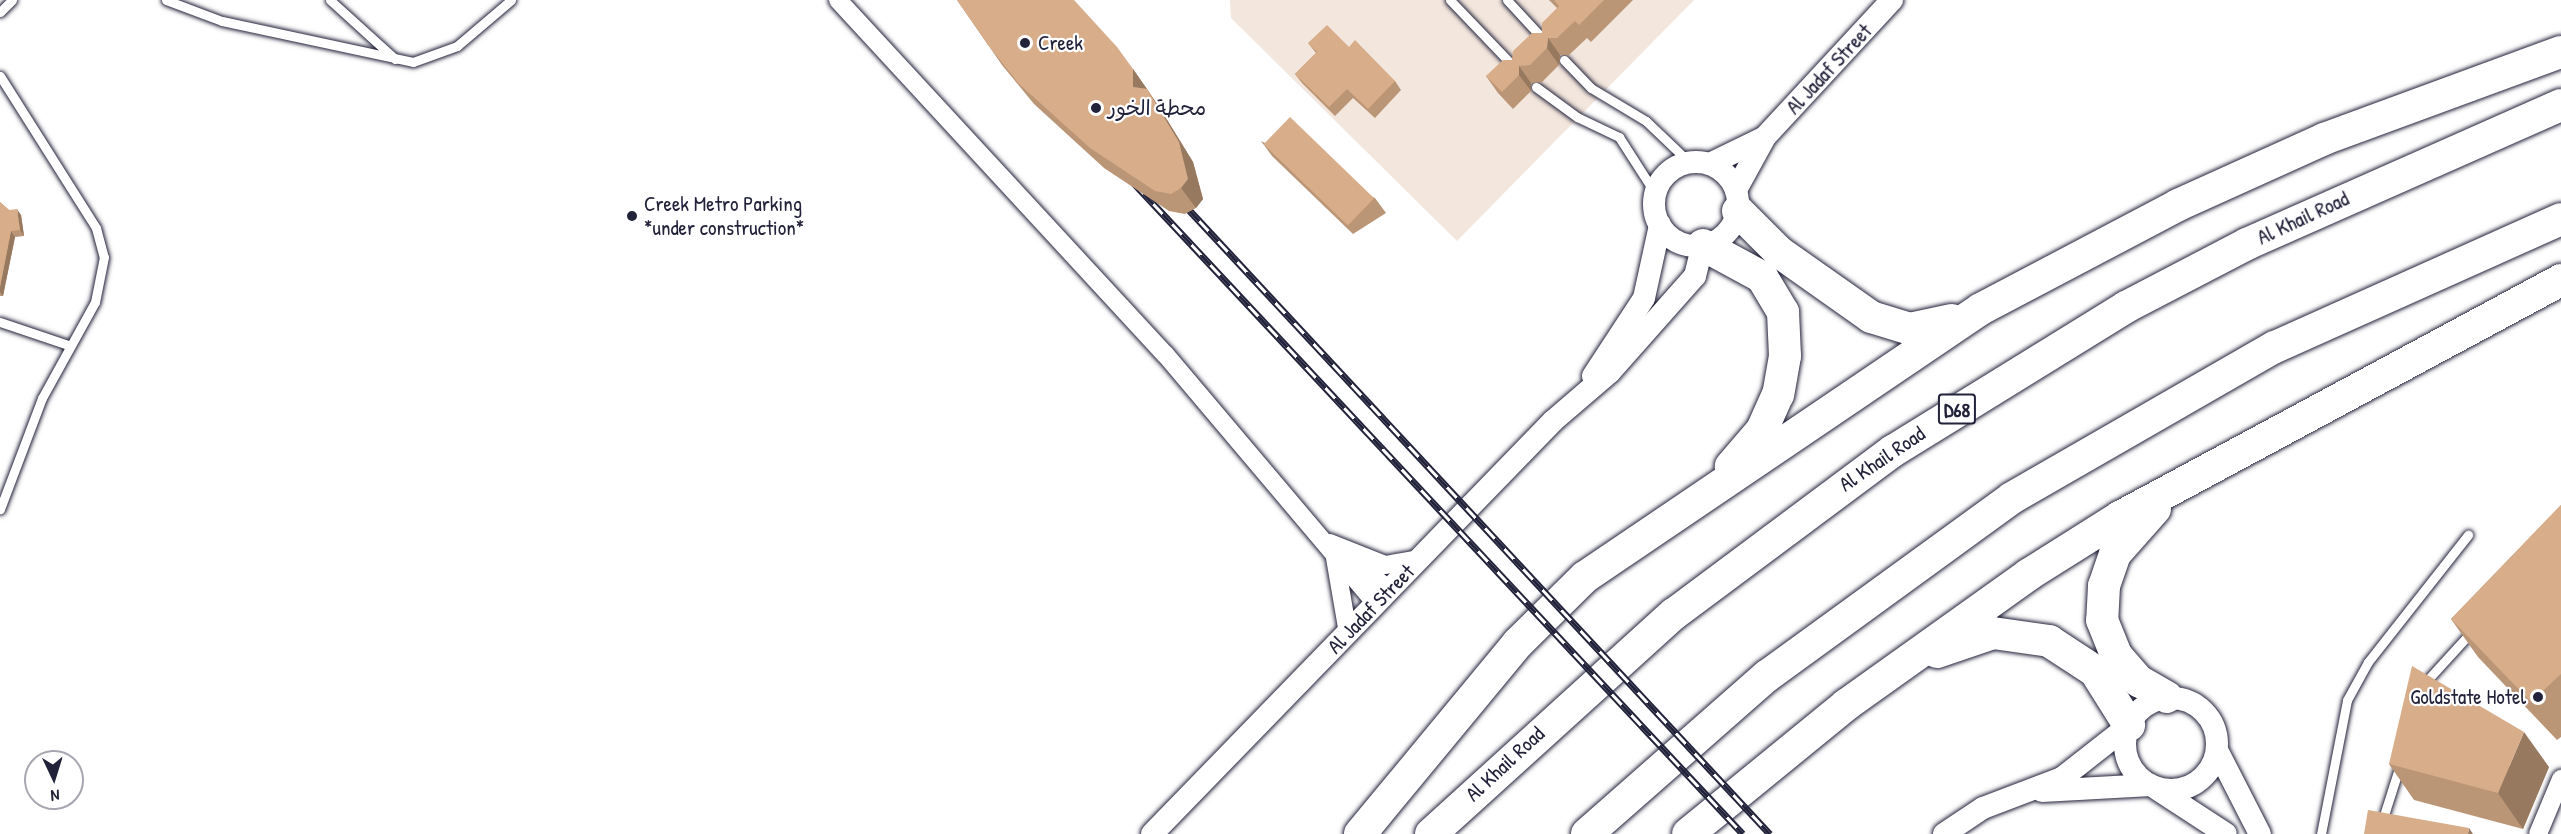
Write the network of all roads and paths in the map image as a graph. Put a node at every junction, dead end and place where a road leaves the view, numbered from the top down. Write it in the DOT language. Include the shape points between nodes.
graph roads {
  1 [pos="12,0"];
  2 [pos="166,0"];
  3 [pos="330,0"];
  4 [pos="511,0"];
  5 [pos="838,0"];
  6 [pos="1450,0"];
  7 [pos="1507,0"];
  8 [pos="1892,0"];
  9 [pos="0,12"];
  10 [pos="1549,45"];
  11 [pos="2561,52"];
  12 [pos="1564,60"];
  13 [pos="397,61"];
  14 [pos="1520,72"];
  15 [pos="0,76"];
  16 [pos="1536,87"];
  17 [pos="2561,105"];
  18 [pos="1765,137"];
  19 [pos="1700,163"];
  20 [pos="1655,193"];
  21 [pos="1737,200"];
  22 [pos="2561,219"];
  23 [pos="1659,225"];
  24 [pos="1703,245"];
  25 [pos="2561,280"];
  26 [pos="1981,309"];
  27 [pos="0,322"];
  28 [pos="68,345"];
  29 [pos="1590,384"];
  30 [pos="2204,472"];
  31 [pos="0,509"];
  32 [pos="2468,535"];
  33 [pos="1640,540"];
  34 [pos="1329,542"];
  35 [pos="1420,559"];
  36 [pos="1383,597"];
  37 [pos="2481,621"];
  38 [pos="1348,633"];
  39 [pos="2167,698"];
  40 [pos="2414,702"];
  41 [pos="1846,705"];
  42 [pos="2128,725"];
  43 [pos="2217,750"];
  44 [pos="2402,756"];
  45 [pos="2561,779"];
  46 [pos="2154,787"];
  47 [pos="2037,790"];
  48 [pos="1152,834"];
  49 [pos="1360,834"];
  50 [pos="1431,834"];
  51 [pos="1587,834"];
  52 [pos="1688,834"];
  53 [pos="1944,834"];
  54 [pos="2226,834"];
  55 [pos="2260,834"];
  56 [pos="2320,834"];
  57 [pos="2378,834"];
  58 [pos="2538,834"];
  1 -- 9 [label="lane"];
  2 -- 13 [label="lane" via="222,21"];
  3 -- 13 [label="lane"];
  4 -- 13 [label="lane" via="444,55"];
  5 -- 34 [label="street" via="1165,354"];
  6 -- 14 [label="lane"];
  7 -- 10 [label="lane"];
  8 -- 18 [label="street, Al Jadaf Street"];
  11 -- 26 [label="highway" via="2324,139 2178,205"];
  12 -- 19 [label="lane" via="1591,88 1646,121"];
  15 -- 28 [label="lane" via="101,242 101,288"];
  16 -- 20 [label="lane" via="1624,142"];
  17 -- 50 [label="highway, Al Khail Road / D68" via="2247,244 2116,313 1893,451 1674,614"];
  18 -- 19 [label="street"];
  18 -- 21 [label="street"];
  19 -- 20 [label="street" via="1668,173"];
  19 -- 21 [label="street" via="1726,174"];
  20 -- 23 [label="street, Al Jadaf Street"];
  21 -- 24 [label="street" via="1730,230"];
  21 -- 26 [label="highway" via="1779,252 1883,323 1923,329"];
  22 -- 51 [label="highway" via="2275,347 2012,498 1767,676"];
  23 -- 24 [label="street" via="1683,244"];
  23 -- 29 [label="street, Al Jadaf Street" via="1647,292"];
  24 -- 29 [label="street, Al Jadaf Street" via="1695,276 1610,372"];
  24 -- 33 [label="highway" via="1753,270 1775,293 1785,335 1783,375 1771,413 1751,446"];
  25 -- 30 [label="highway"];
  26 -- 33 [label="highway"];
  27 -- 28 [label="lane"];
  28 -- 31 [label="lane" via="16,455"];
  29 -- 35 [label="street, Al Jadaf Street"];
  30 -- 39 [label="highway" via="2134,528 2115,554 2104,586 2102,620 2116,655 2139,681"];
  30 -- 41 [label="highway" via="2028,575"];
  32 -- 56 [label="lane" via="2375,652 2347,700"];
  33 -- 49 [label="highway" via="1585,577 1539,620"];
  34 -- 35 [label="street" via="1385,565"];
  34 -- 36 [label="street"];
  34 -- 38 [label="street" via="1343,584"];
  35 -- 36 [label="street, Al Jadaf Street"];
  36 -- 38 [label="street, Al Jadaf Street"];
  37 -- 40 [label="lane" via="2417,691"];
  38 -- 48 [label="street, Al Jadaf Street"];
  39 -- 42 [label="street" via="2145,706"];
  39 -- 43 [label="street" via="2184,699 2210,718"];
  41 -- 42 [label="highway" via="1966,639 2021,634 2074,653 2095,671"];
  41 -- 52 [label="highway"];
  42 -- 46 [label="street" via="2130,766"];
  42 -- 47 [label="street" via="2086,762"];
  43 -- 46 [label="street" via="2203,778 2189,786"];
  43 -- 55 [label="street"];
  44 -- 57 [label="lane"];
  45 -- 58 [label="street"];
  46 -- 47 [label="street"];
  46 -- 54 [label="street"];
  47 -- 53 [label="street" via="1983,808"];
}
